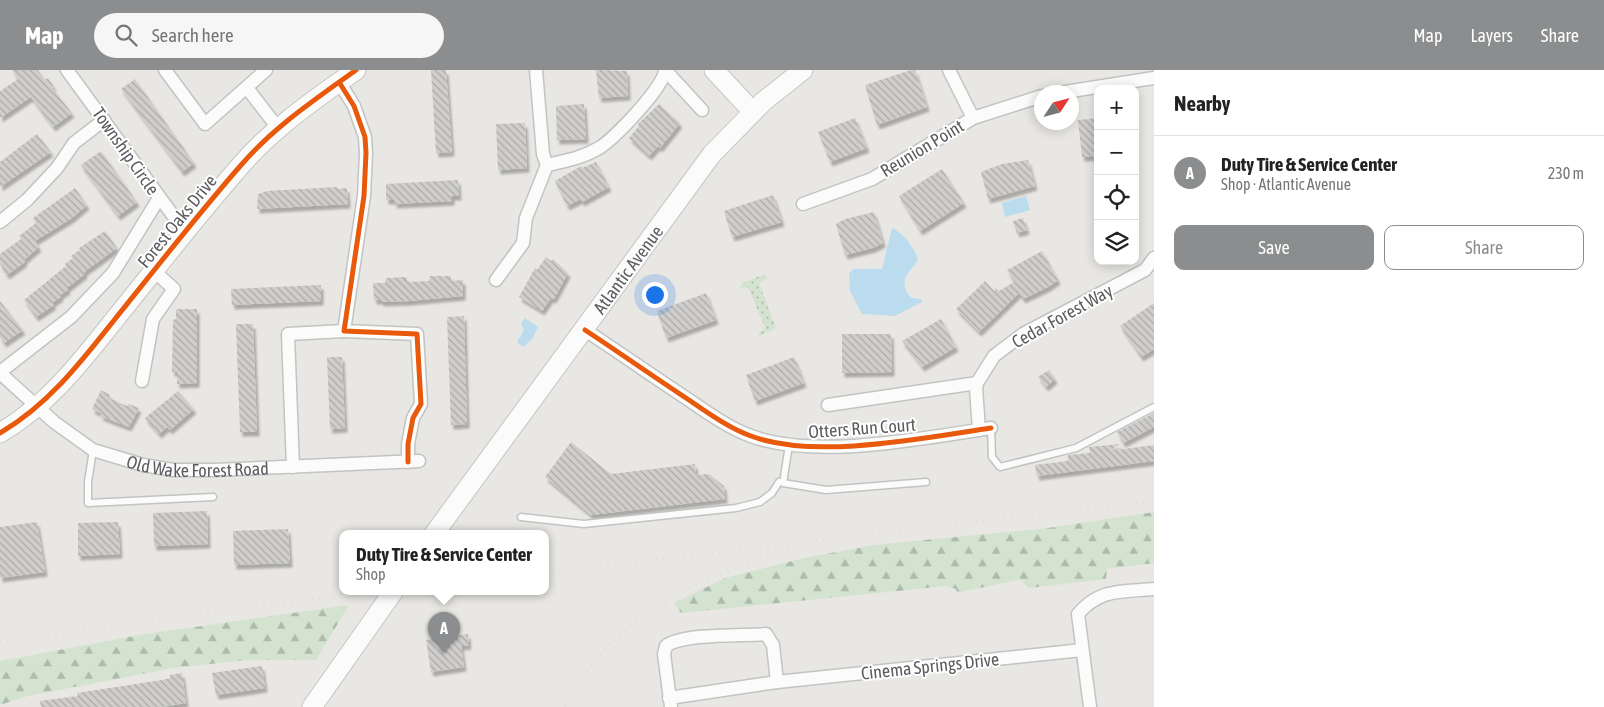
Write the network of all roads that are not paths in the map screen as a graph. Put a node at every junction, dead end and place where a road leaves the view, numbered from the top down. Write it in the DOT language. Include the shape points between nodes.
graph roads {
  1 [pos="67,70"];
  2 [pos="165,70"];
  3 [pos="266,70"];
  4 [pos="356,70"];
  5 [pos="536,70"];
  6 [pos="666,70"];
  7 [pos="714,70"];
  8 [pos="803,70"];
  9 [pos="949,70"];
  10 [pos="1154,78"];
  11 [pos="339,82"];
  12 [pos="247,88"];
  13 [pos="1079,90"];
  14 [pos="1034,99"];
  15 [pos="702,110"];
  16 [pos="753,112"];
  17 [pos="973,118"];
  18 [pos="104,120"];
  19 [pos="278,128"];
  20 [pos="547,165"];
  21 [pos="159,198"];
  22 [pos="803,204"];
  23 [pos="0,222"];
  24 [pos="185,232"];
  25 [pos="1154,258"];
  26 [pos="154,272"];
  27 [pos="496,280"];
  28 [pos="585,330"];
  29 [pos="344,331"];
  30 [pos="0,372"];
  31 [pos="142,381"];
  32 [pos="977,382"];
  33 [pos="828,405"];
  34 [pos="37,406"];
  35 [pos="1154,407"];
  36 [pos="985,429"];
  37 [pos="0,433"];
  38 [pos="789,445"];
  39 [pos="93,450"];
  40 [pos="293,467"];
  41 [pos="779,482"];
  42 [pos="926,482"];
  43 [pos="213,497"];
  44 [pos="521,517"];
  45 [pos="437,530"];
  46 [pos="1154,588"];
  47 [pos="391,595"];
  48 [pos="1082,650"];
  49 [pos="777,682"];
  50 [pos="670,702"];
  51 [pos="312,707"];
  52 [pos="1090,707"];
  1 -- 18 [label="street, Township Circle"];
  2 -- 12 [label="street" via="204,124"];
  3 -- 12 [label="street"];
  4 -- 11 [label="main road, Forest Oaks Drive"];
  5 -- 20 [label="street" via="543,154"];
  6 -- 15 [label="street"];
  6 -- 20 [label="street" via="651,96 611,140 577,159"];
  7 -- 16 [label="main road"];
  8 -- 16 [label="main road, Atlantic Avenue"];
  9 -- 17 [label="street"];
  10 -- 13 [label="street"];
  11 -- 19 [label="main road, Forest Oaks Drive"];
  11 -- 29 [label="street" via="354,106 365,137 366,153 364,196"];
  12 -- 19 [label="street"];
  14 -- 17 [label="street, Reunion Point"];
  16 -- 28 [label="main road, Atlantic Avenue" via="712,154"];
  17 -- 22 [label="street, Reunion Point" via="872,178"];
  18 -- 21 [label="street, Township Circle"];
  18 -- 23 [label="street" via="74,143 57,168 27,200"];
  19 -- 24 [label="main road, Forest Oaks Drive" via="242,163"];
  20 -- 27 [label="street" via="526,218 523,243"];
  21 -- 24 [label="street, Township Circle"];
  21 -- 30 [label="street" via="113,273 71,317"];
  24 -- 26 [label="main road, Forest Oaks Drive"];
  25 -- 32 [label="street, Cedar Forest Way" via="1145,270 1023,334 994,356"];
  26 -- 31 [label="street" via="174,289 153,319"];
  26 -- 34 [label="main road, Forest Oaks Drive" via="74,369"];
  28 -- 38 [label="street, Otters Run Court" via="717,418 750,436"];
  28 -- 45 [label="main road, Atlantic Avenue"];
  29 -- 40 [label="street" via="288,334"];
  29 -- 40 [label="street, Old Wake Forest Road" via="417,334 421,404 413,418 408,444 413,461"];
  30 -- 34 [label="street"];
  32 -- 33 [label="street"];
  32 -- 36 [label="street"];
  34 -- 37 [label="main road"];
  34 -- 39 [label="street, Old Wake Forest Road"];
  35 -- 36 [label="lane" via="1076,448 1000,467 992,457"];
  36 -- 38 [label="street, Otters Run Court" via="863,444"];
  38 -- 42 [label="lane" via="783,483 826,490"];
  39 -- 40 [label="street, Old Wake Forest Road" via="173,470"];
  39 -- 43 [label="lane" via="88,503"];
  41 -- 44 [label="lane" via="772,493 760,502 736,508 584,524"];
  46 -- 48 [label="street" via="1105,594 1086,604 1078,614"];
  47 -- 51 [label="main road"];
  48 -- 49 [label="street, Cinema Springs Drive"];
  48 -- 52 [label="street"];
  49 -- 50 [label="street, Cinema Springs Drive"];
  49 -- 50 [label="street, Cinema Springs Drive" via="773,645 766,634 685,638 666,646 664,654"];
}
